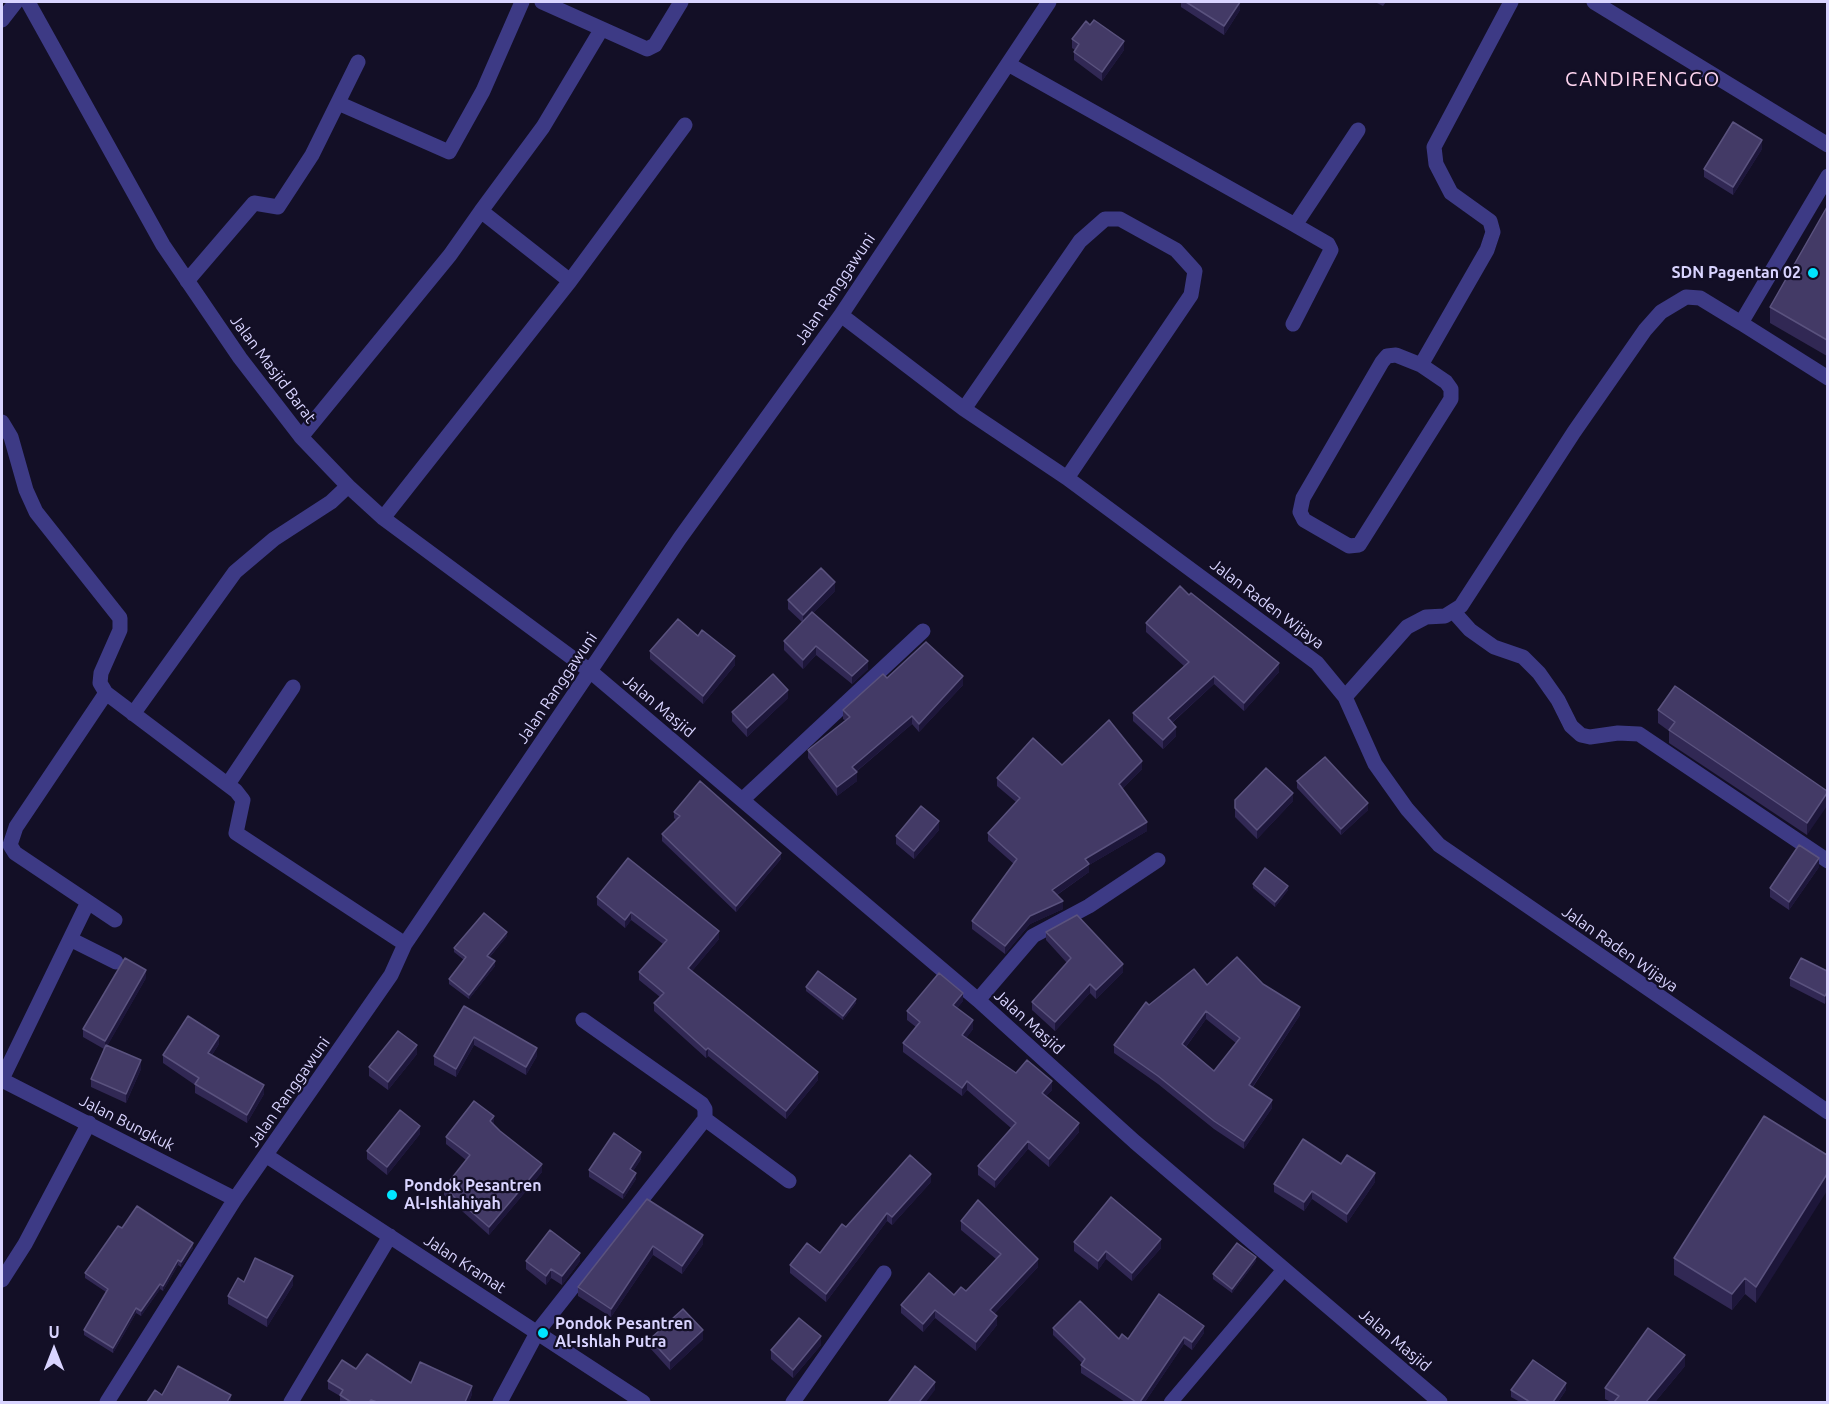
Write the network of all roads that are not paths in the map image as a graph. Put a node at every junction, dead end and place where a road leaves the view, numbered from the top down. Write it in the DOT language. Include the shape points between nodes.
graph roads {
  1 [pos="16,2"];
  2 [pos="28,2"];
  3 [pos="522,2"];
  4 [pos="542,2"];
  5 [pos="681,2"];
  6 [pos="1050,2"];
  7 [pos="1511,2"];
  8 [pos="1594,2"];
  9 [pos="2,20"];
  10 [pos="601,30"];
  11 [pos="358,62"];
  12 [pos="1008,64"];
  13 [pos="338,103"];
  14 [pos="685,125"];
  15 [pos="1358,130"];
  16 [pos="1827,146"];
  17 [pos="1827,176"];
  18 [pos="481,210"];
  19 [pos="1295,225"];
  20 [pos="187,281"];
  21 [pos="570,281"];
  22 [pos="841,315"];
  23 [pos="1741,323"];
  24 [pos="1293,324"];
  25 [pos="1421,365"];
  26 [pos="1827,378"];
  27 [pos="964,409"];
  28 [pos="2,422"];
  29 [pos="301,437"];
  30 [pos="6,438"];
  31 [pos="1067,477"];
  32 [pos="348,486"];
  33 [pos="382,518"];
  34 [pos="1453,611"];
  35 [pos="922,631"];
  36 [pos="590,671"];
  37 [pos="293,687"];
  38 [pos="106,693"];
  39 [pos="1345,698"];
  40 [pos="133,714"];
  41 [pos="228,784"];
  42 [pos="742,800"];
  43 [pos="1158,860"];
  44 [pos="1827,861"];
  45 [pos="88,902"];
  46 [pos="115,920"];
  47 [pos="70,939"];
  48 [pos="405,944"];
  49 [pos="116,962"];
  50 [pos="978,1000"];
  51 [pos="583,1020"];
  52 [pos="2,1079"];
  53 [pos="1827,1112"];
  54 [pos="705,1119"];
  55 [pos="89,1123"];
  56 [pos="267,1156"];
  57 [pos="789,1181"];
  58 [pos="235,1200"];
  59 [pos="390,1236"];
  60 [pos="1284,1269"];
  61 [pos="884,1273"];
  62 [pos="2,1280"];
  63 [pos="538,1331"];
  64 [pos="107,1402"];
  65 [pos="291,1402"];
  66 [pos="500,1402"];
  67 [pos="643,1402"];
  68 [pos="793,1402"];
  69 [pos="1171,1402"];
  70 [pos="1440,1402"];
  1 -- 9 [label="street"];
  2 -- 20 [label="street, Jalan Masjid Barat" via="163,245"];
  3 -- 13 [label="street" via="483,91 449,152"];
  4 -- 10 [label="street"];
  5 -- 10 [label="street" via="655,45 649,48"];
  6 -- 12 [label="street, Jalan Ranggawuni"];
  7 -- 25 [label="street" via="1434,147 1436,164 1451,193 1490,221 1493,232 1487,250"];
  8 -- 16 [label="street"];
  10 -- 18 [label="street" via="543,127"];
  11 -- 13 [label="street"];
  12 -- 19 [label="street"];
  12 -- 22 [label="street, Jalan Ranggawuni"];
  13 -- 20 [label="street" via="312,155 278,207 254,202"];
  14 -- 21 [label="street"];
  15 -- 19 [label="street"];
  17 -- 23 [label="street"];
  18 -- 21 [label="street"];
  18 -- 29 [label="street" via="450,255"];
  19 -- 24 [label="street" via="1328,244 1330,250"];
  20 -- 29 [label="street, Jalan Masjid Barat"];
  21 -- 33 [label="street"];
  22 -- 27 [label="street, Jalan Raden Wijaya"];
  22 -- 36 [label="street, Jalan Ranggawuni" via="680,537"];
  23 -- 26 [label="street"];
  23 -- 34 [label="street" via="1700,298 1686,297 1661,312 1574,432 1461,606"];
  25 -- 25 [label="street" via="1446,382 1451,389 1450,399 1359,545 1349,546 1304,520 1300,512 1303,498 1387,356 1396,355"];
  27 -- 31 [label="street, Jalan Raden Wijaya"];
  27 -- 31 [label="street" via="1080,241 1106,219 1120,219 1176,250 1194,271 1191,295"];
  28 -- 30 [label="street"];
  29 -- 32 [label="street, Jalan Masjid Barat"];
  30 -- 38 [label="street" via="36,512 120,618 120,630 101,673 100,683"];
  31 -- 39 [label="street, Jalan Raden Wijaya" via="1317,663"];
  32 -- 33 [label="street, Jalan Masjid Barat"];
  32 -- 40 [label="street" via="235,572"];
  33 -- 36 [label="street, Jalan Masjid Barat"];
  34 -- 39 [label="street" via="1445,616 1426,617 1407,627"];
  34 -- 44 [label="street" via="1470,630 1494,647 1523,657 1539,673 1571,726 1581,735 1639,734"];
  35 -- 42 [label="street"];
  36 -- 42 [label="street, Jalan Masjid"];
  36 -- 48 [label="street, Jalan Ranggawuni"];
  37 -- 41 [label="street"];
  38 -- 40 [label="street"];
  38 -- 45 [label="street" via="16,827 10,844 15,853"];
  39 -- 53 [label="street, Jalan Raden Wijaya" via="1375,764 1407,809 1439,844"];
  40 -- 41 [label="street"];
  41 -- 48 [label="street" via="243,800 236,832"];
  42 -- 50 [label="street, Jalan Masjid"];
  43 -- 50 [label="street" via="1089,906 1033,936"];
  45 -- 46 [label="street"];
  45 -- 47 [label="street"];
  47 -- 49 [label="street"];
  47 -- 52 [label="street"];
  48 -- 56 [label="street, Jalan Ranggawuni" via="391,975"];
  50 -- 60 [label="street, Jalan Masjid"];
  51 -- 54 [label="street" via="702,1104"];
  52 -- 55 [label="street, Jalan Bungkuk"];
  54 -- 57 [label="street"];
  54 -- 63 [label="street"];
  55 -- 58 [label="street, Jalan Bungkuk"];
  55 -- 62 [label="street" via="26,1244"];
  56 -- 58 [label="street, Jalan Ranggawuni"];
  56 -- 59 [label="street, Jalan Kramat"];
  58 -- 64 [label="street, Jalan Ranggawuni"];
  59 -- 63 [label="street, Jalan Kramat"];
  59 -- 65 [label="street"];
  60 -- 69 [label="lane"];
  60 -- 70 [label="street, Jalan Masjid"];
  61 -- 68 [label="street"];
  63 -- 66 [label="street"];
  63 -- 67 [label="street, Jalan Kramat"];
}
